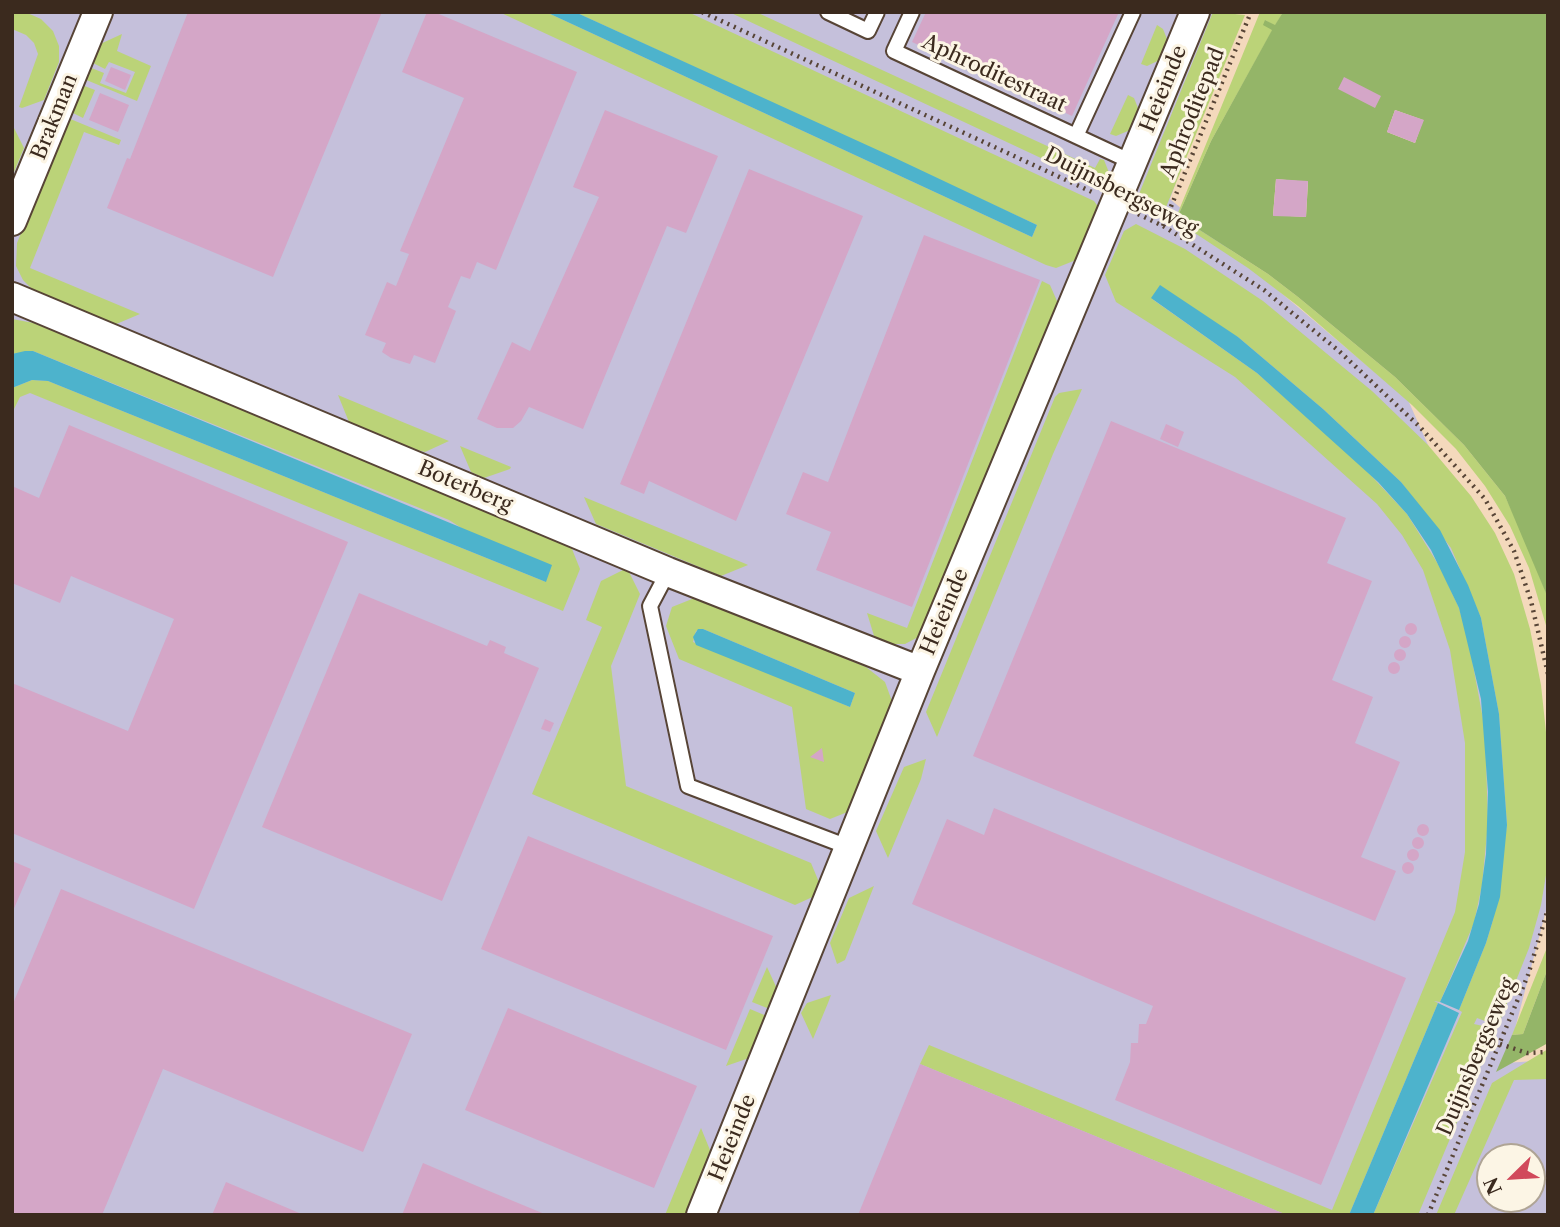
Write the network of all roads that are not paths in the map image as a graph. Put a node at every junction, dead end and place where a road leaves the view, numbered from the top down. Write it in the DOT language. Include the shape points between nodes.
graph roads {
  1 [pos="828,12"];
  2 [pos="877,12"];
  3 [pos="912,12"];
  4 [pos="1133,12"];
  5 [pos="88,15"];
  6 [pos="1186,15"];
  7 [pos="1076,136"];
  8 [pos="1134,163"];
  9 [pos="12,221"];
  10 [pos="12,297"];
  11 [pos="668,572"];
  12 [pos="920,671"];
  13 [pos="851,848"];
  14 [pos="701,1215"];
  1 -- 2 [label="lane" via="868,31"];
  3 -- 7 [label="lane, Aphroditestraat" via="894,51"];
  4 -- 7 [label="lane, Aphroditestraat"];
  5 -- 9 [label="street, Brakman"];
  6 -- 8 [label="street, Heieinde"];
  7 -- 8 [label="lane, Aphroditestraat"];
  8 -- 12 [label="street, Heieinde"];
  10 -- 11 [label="street, Boterberg"];
  11 -- 12 [label="street, Boterberg"];
  11 -- 13 [label="lane" via="650,606 688,786"];
  12 -- 13 [label="street, Heieinde"];
  13 -- 14 [label="street, Heieinde"];
}
